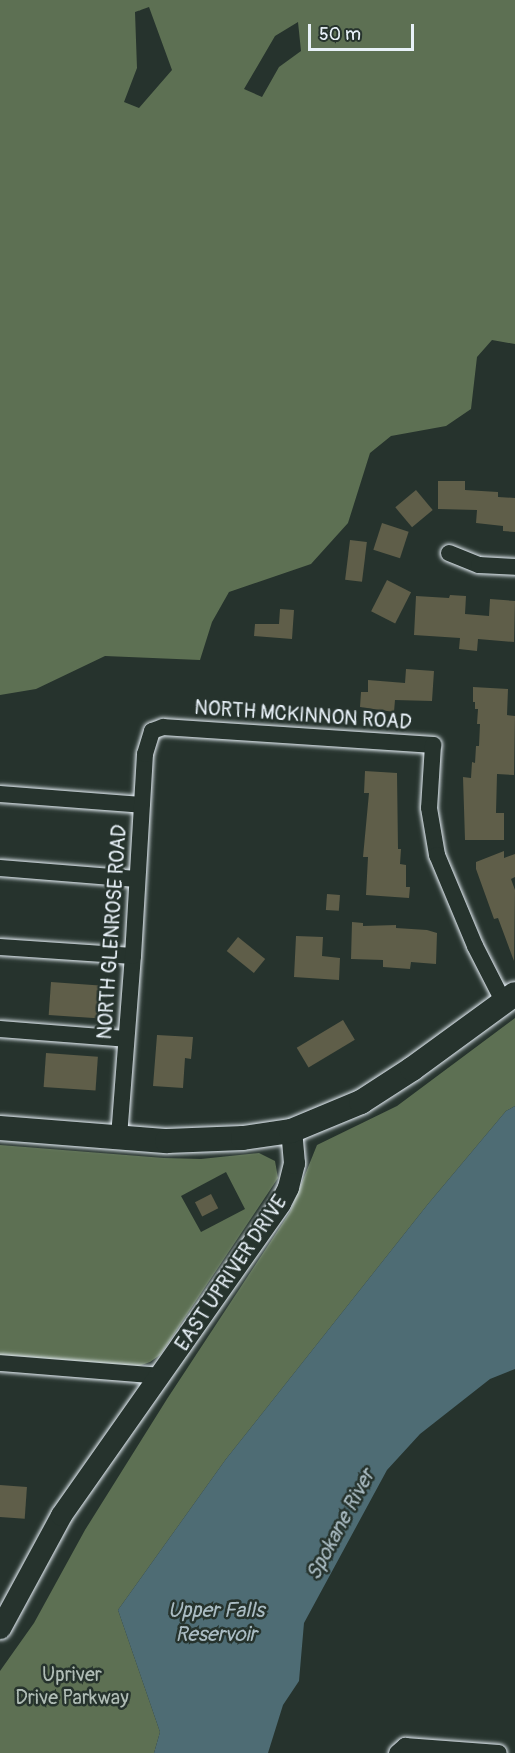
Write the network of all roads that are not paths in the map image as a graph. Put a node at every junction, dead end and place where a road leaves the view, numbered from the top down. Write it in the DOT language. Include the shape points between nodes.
graph roads {
  1 [pos="448,553"];
  2 [pos="515,567"];
  3 [pos="152,730"];
  4 [pos="0,794"];
  5 [pos="142,805"];
  6 [pos="0,868"];
  7 [pos="137,879"];
  8 [pos="0,947"];
  9 [pos="133,957"];
  10 [pos="509,998"];
  11 [pos="0,1029"];
  12 [pos="126,1039"];
  13 [pos="0,1128"];
  14 [pos="291,1131"];
  15 [pos="119,1137"];
  16 [pos="0,1363"];
  17 [pos="160,1376"];
  18 [pos="6,1601"];
  19 [pos="0,1628"];
  20 [pos="397,1753"];
  21 [pos="499,1753"];
  1 -- 2 [label="street" via="479,565"];
  3 -- 5 [label="street, NORTH GLENROSE ROAD" via="145,754"];
  3 -- 10 [label="street, NORTH MCKINNON ROAD" via="163,727 433,745 429,808 437,855 475,946"];
  4 -- 5 [label="street"];
  5 -- 7 [label="street, NORTH GLENROSE ROAD"];
  6 -- 7 [label="street"];
  7 -- 9 [label="street, NORTH GLENROSE ROAD"];
  8 -- 9 [label="street"];
  9 -- 12 [label="street, NORTH GLENROSE ROAD"];
  10 -- 14 [label="main road" via="361,1102"];
  11 -- 12 [label="street"];
  12 -- 15 [label="street, NORTH GLENROSE ROAD"];
  13 -- 15 [label="main road"];
  14 -- 15 [label="main road" via="243,1138 167,1141"];
  14 -- 17 [label="street, EAST UPRIVER DRIVE" via="294,1163 280,1203"];
  16 -- 17 [label="street"];
  17 -- 18 [label="street, EAST UPRIVER DRIVE" via="61,1515"];
  18 -- 19 [label="street, EAST UPRIVER DRIVE"];
  20 -- 21 [label="street" via="405,1746"];
}
